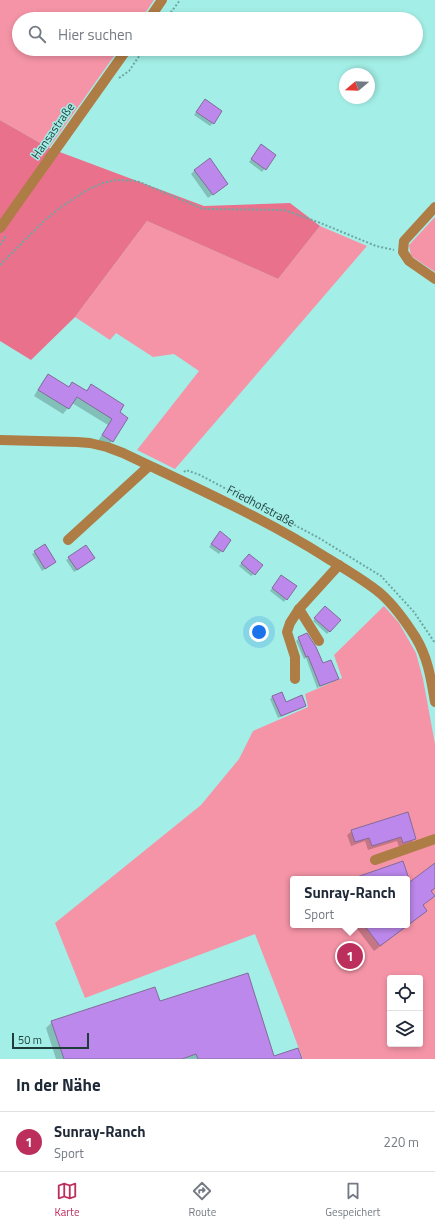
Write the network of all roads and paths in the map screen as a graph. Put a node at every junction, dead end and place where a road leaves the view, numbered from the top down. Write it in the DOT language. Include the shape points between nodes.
graph roads {
  1 [pos="162,0"];
  2 [pos="180,0"];
  3 [pos="154,12"];
  4 [pos="171,12"];
  5 [pos="122,56"];
  6 [pos="435,207"];
  7 [pos="0,228"];
  8 [pos="403,252"];
  9 [pos="0,265"];
  10 [pos="435,279"];
  11 [pos="0,440"];
  12 [pos="149,466"];
  13 [pos="68,540"];
  14 [pos="339,566"];
  15 [pos="299,609"];
  16 [pos="319,641"];
  17 [pos="432,664"];
  18 [pos="296,679"];
  19 [pos="435,702"];
  20 [pos="435,839"];
  21 [pos="375,860"];
  1 -- 3 [label="street"];
  2 -- 4 [label="path"];
  5 -- 7 [label="street, Hansastraße"];
  6 -- 8 [label="street" via="404,241"];
  8 -- 9 [label="path" via="376,246 284,210 203,209 137,181 116,180 89,188 61,207"];
  8 -- 10 [label="street" via="409,261"];
  11 -- 12 [label="street, Friedhofstraße" via="90,443 123,453"];
  12 -- 13 [label="street"];
  12 -- 14 [label="street, Friedhofstraße" via="247,512"];
  14 -- 15 [label="street"];
  14 -- 17 [label="street, Friedhofstraße" via="365,582 393,606"];
  15 -- 16 [label="street"];
  15 -- 18 [label="street" via="287,632 295,657"];
  17 -- 19 [label="street, Friedhofstraße"];
  20 -- 21 [label="street"];
}
